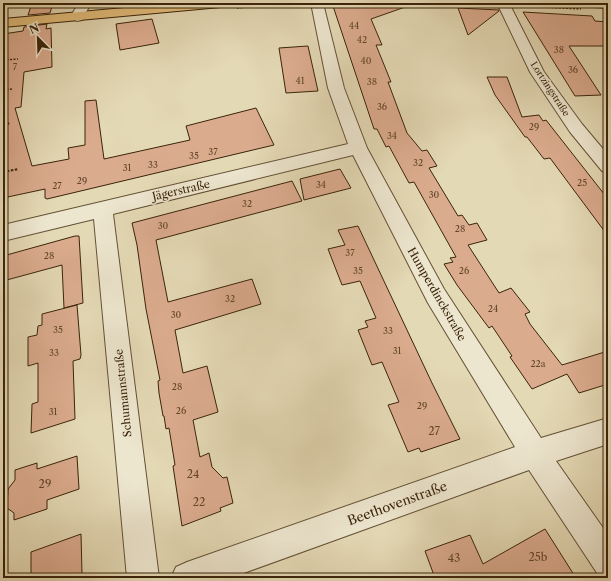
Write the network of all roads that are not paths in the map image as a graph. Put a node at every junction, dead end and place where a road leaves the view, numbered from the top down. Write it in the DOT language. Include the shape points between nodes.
graph roads {
  1 [pos="85,3"];
  2 [pos="221,3"];
  3 [pos="316,3"];
  4 [pos="503,4"];
  5 [pos="608,4"];
  6 [pos="590,6"];
  7 [pos="77,17"];
  8 [pos="3,22"];
  9 [pos="358,148"];
  10 [pos="608,167"];
  11 [pos="103,209"];
  12 [pos="3,233"];
  13 [pos="608,431"];
  14 [pos="535,454"];
  15 [pos="608,562"];
  16 [pos="143,578"];
  17 [pos="187,578"];
  1 -- 7 [label="street"];
  2 -- 7 [label="main road"];
  3 -- 9 [label="street, Humperdinckstraße" via="336,88"];
  4 -- 10 [label="street, Lortzingstraße" via="537,72 576,128"];
  5 -- 6 [label="main road"];
  7 -- 8 [label="main road"];
  9 -- 11 [label="street, Jägerstraße"];
  9 -- 14 [label="street, Humperdinckstraße" via="436,296"];
  11 -- 12 [label="street, Jägerstraße"];
  11 -- 16 [label="street, Schumannstraße"];
  13 -- 14 [label="street, Beethovenstraße"];
  14 -- 15 [label="street, Humperdinckstraße"];
  14 -- 17 [label="street, Beethovenstraße"];
}
